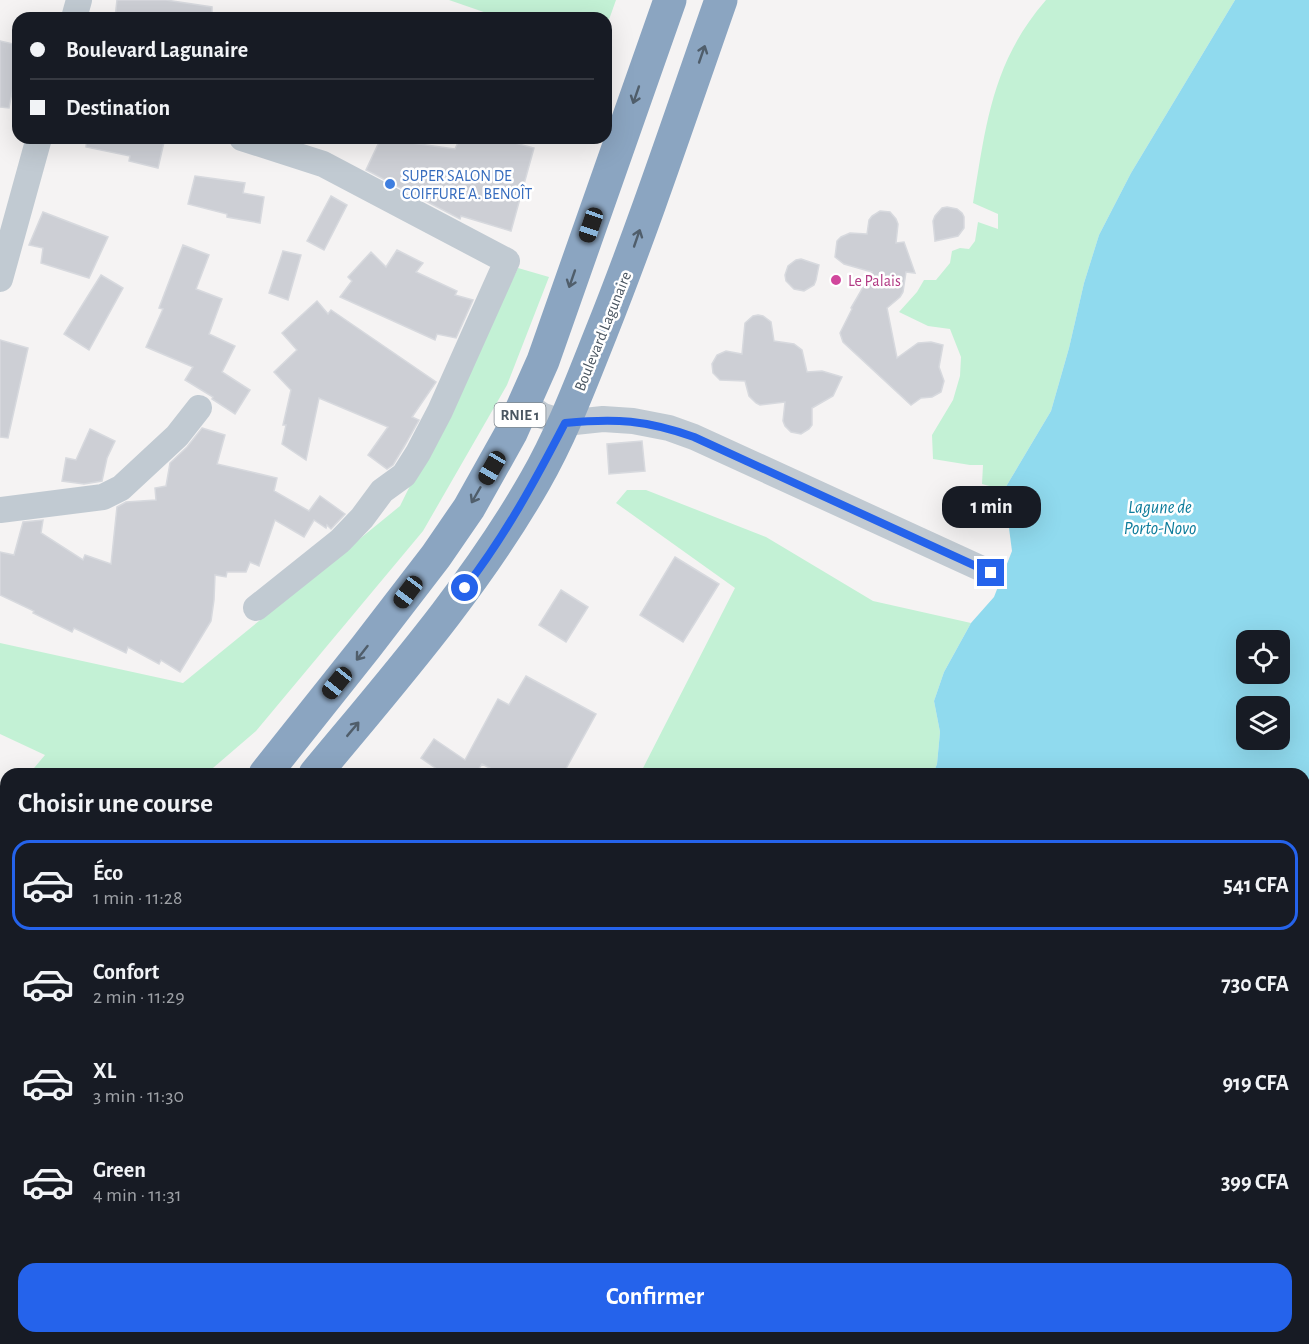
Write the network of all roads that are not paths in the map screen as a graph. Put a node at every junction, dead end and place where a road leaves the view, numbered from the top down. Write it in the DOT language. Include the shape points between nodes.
graph roads {
  1 [pos="670,0"];
  2 [pos="720,0"];
  3 [pos="37,144"];
  4 [pos="261,144"];
  5 [pos="5,246"];
  6 [pos="0,279"];
  7 [pos="525,404"];
  8 [pos="198,408"];
  9 [pos="565,423"];
  10 [pos="0,510"];
  11 [pos="991,573"];
  12 [pos="256,608"];
  13 [pos="270,768"];
  14 [pos="320,768"];
  1 -- 7 [label="highway, RNIE 1, one-way"];
  9 -- 2 [label="highway, Boulevard Lagunaire / RNIE 1, one-way" via="624,276"];
  3 -- 5 [label="street"];
  4 -- 12 [label="street" via="323,164 507,261 440,411 404,475 382,492 340,541"];
  5 -- 6 [label="street"];
  7 -- 9 [label="street" via="543,416"];
  7 -- 13 [label="highway, RNIE 1, one-way" via="469,508 436,556"];
  8 -- 10 [label="street" via="177,436 121,488 103,496"];
  9 -- 11 [label="street" via="603,419 669,428"];
  14 -- 9 [label="highway, Boulevard Lagunaire / RNIE 1, one-way" via="476,574 537,479"];
}
